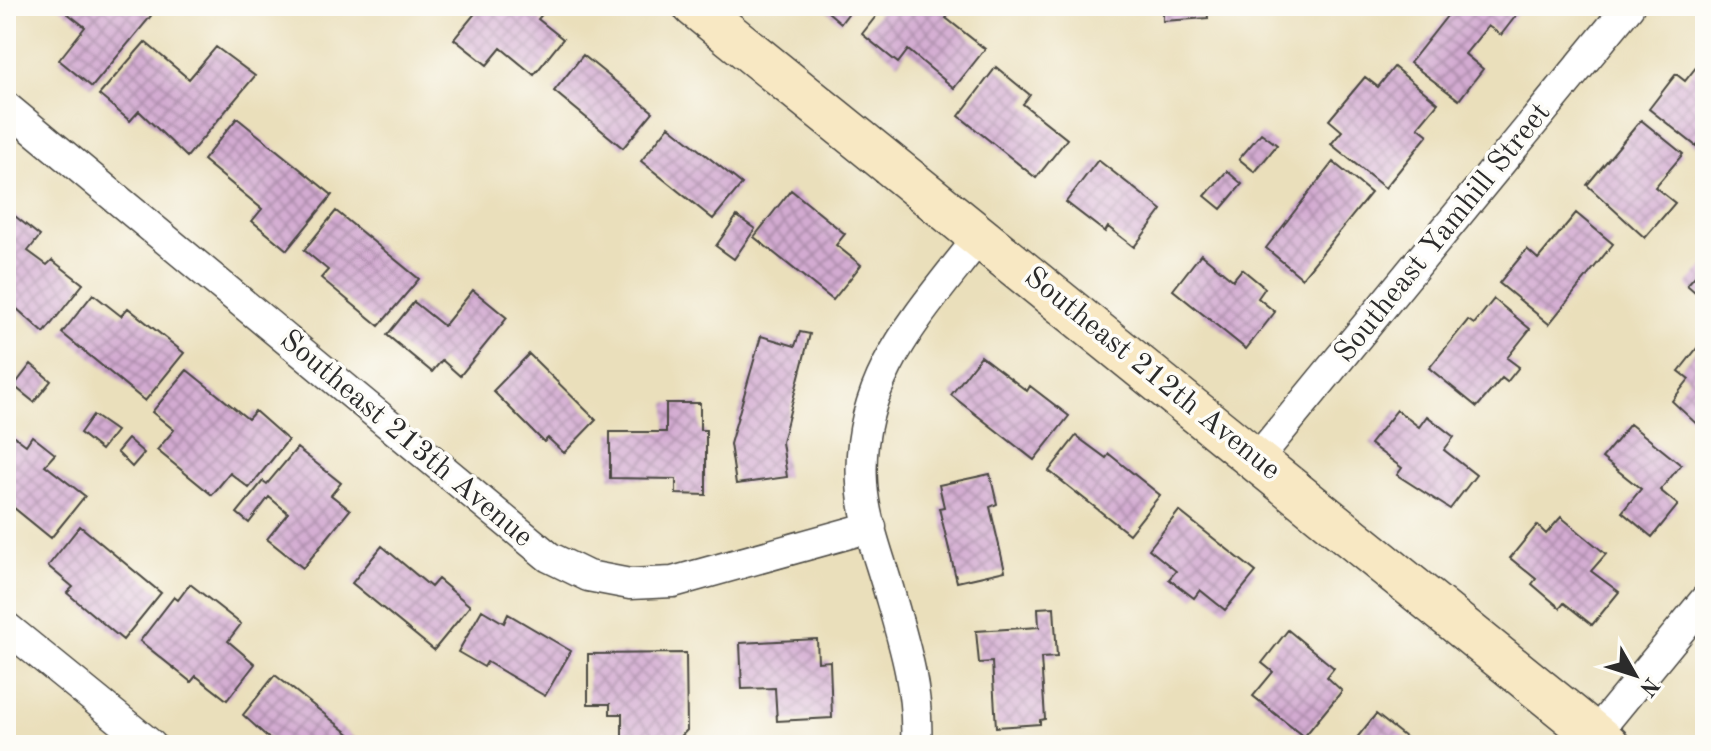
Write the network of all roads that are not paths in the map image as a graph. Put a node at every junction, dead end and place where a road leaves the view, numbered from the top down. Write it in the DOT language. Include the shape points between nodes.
graph roads {
  1 [pos="694,6"];
  2 [pos="1629,6"];
  3 [pos="6,107"];
  4 [pos="980,236"];
  5 [pos="1257,459"];
  6 [pos="871,527"];
  7 [pos="1705,600"];
  8 [pos="6,627"];
  9 [pos="1601,740"];
  10 [pos="151,745"];
  11 [pos="916,745"];
  1 -- 4 [label="street, Southeast 212th Avenue"];
  2 -- 5 [label="street, Southeast Yamhill Street"];
  3 -- 6 [label="street, Southeast 213th Avenue" via="549,557 588,576 630,584 673,582"];
  4 -- 5 [label="street, Southeast 212th Avenue"];
  4 -- 6 [label="street" via="889,358 871,398 862,441 862,485"];
  5 -- 9 [label="street, Southeast 212th Avenue"];
  6 -- 11 [label="street" via="913,676"];
  7 -- 9 [label="street"];
  8 -- 10 [label="street"];
}
